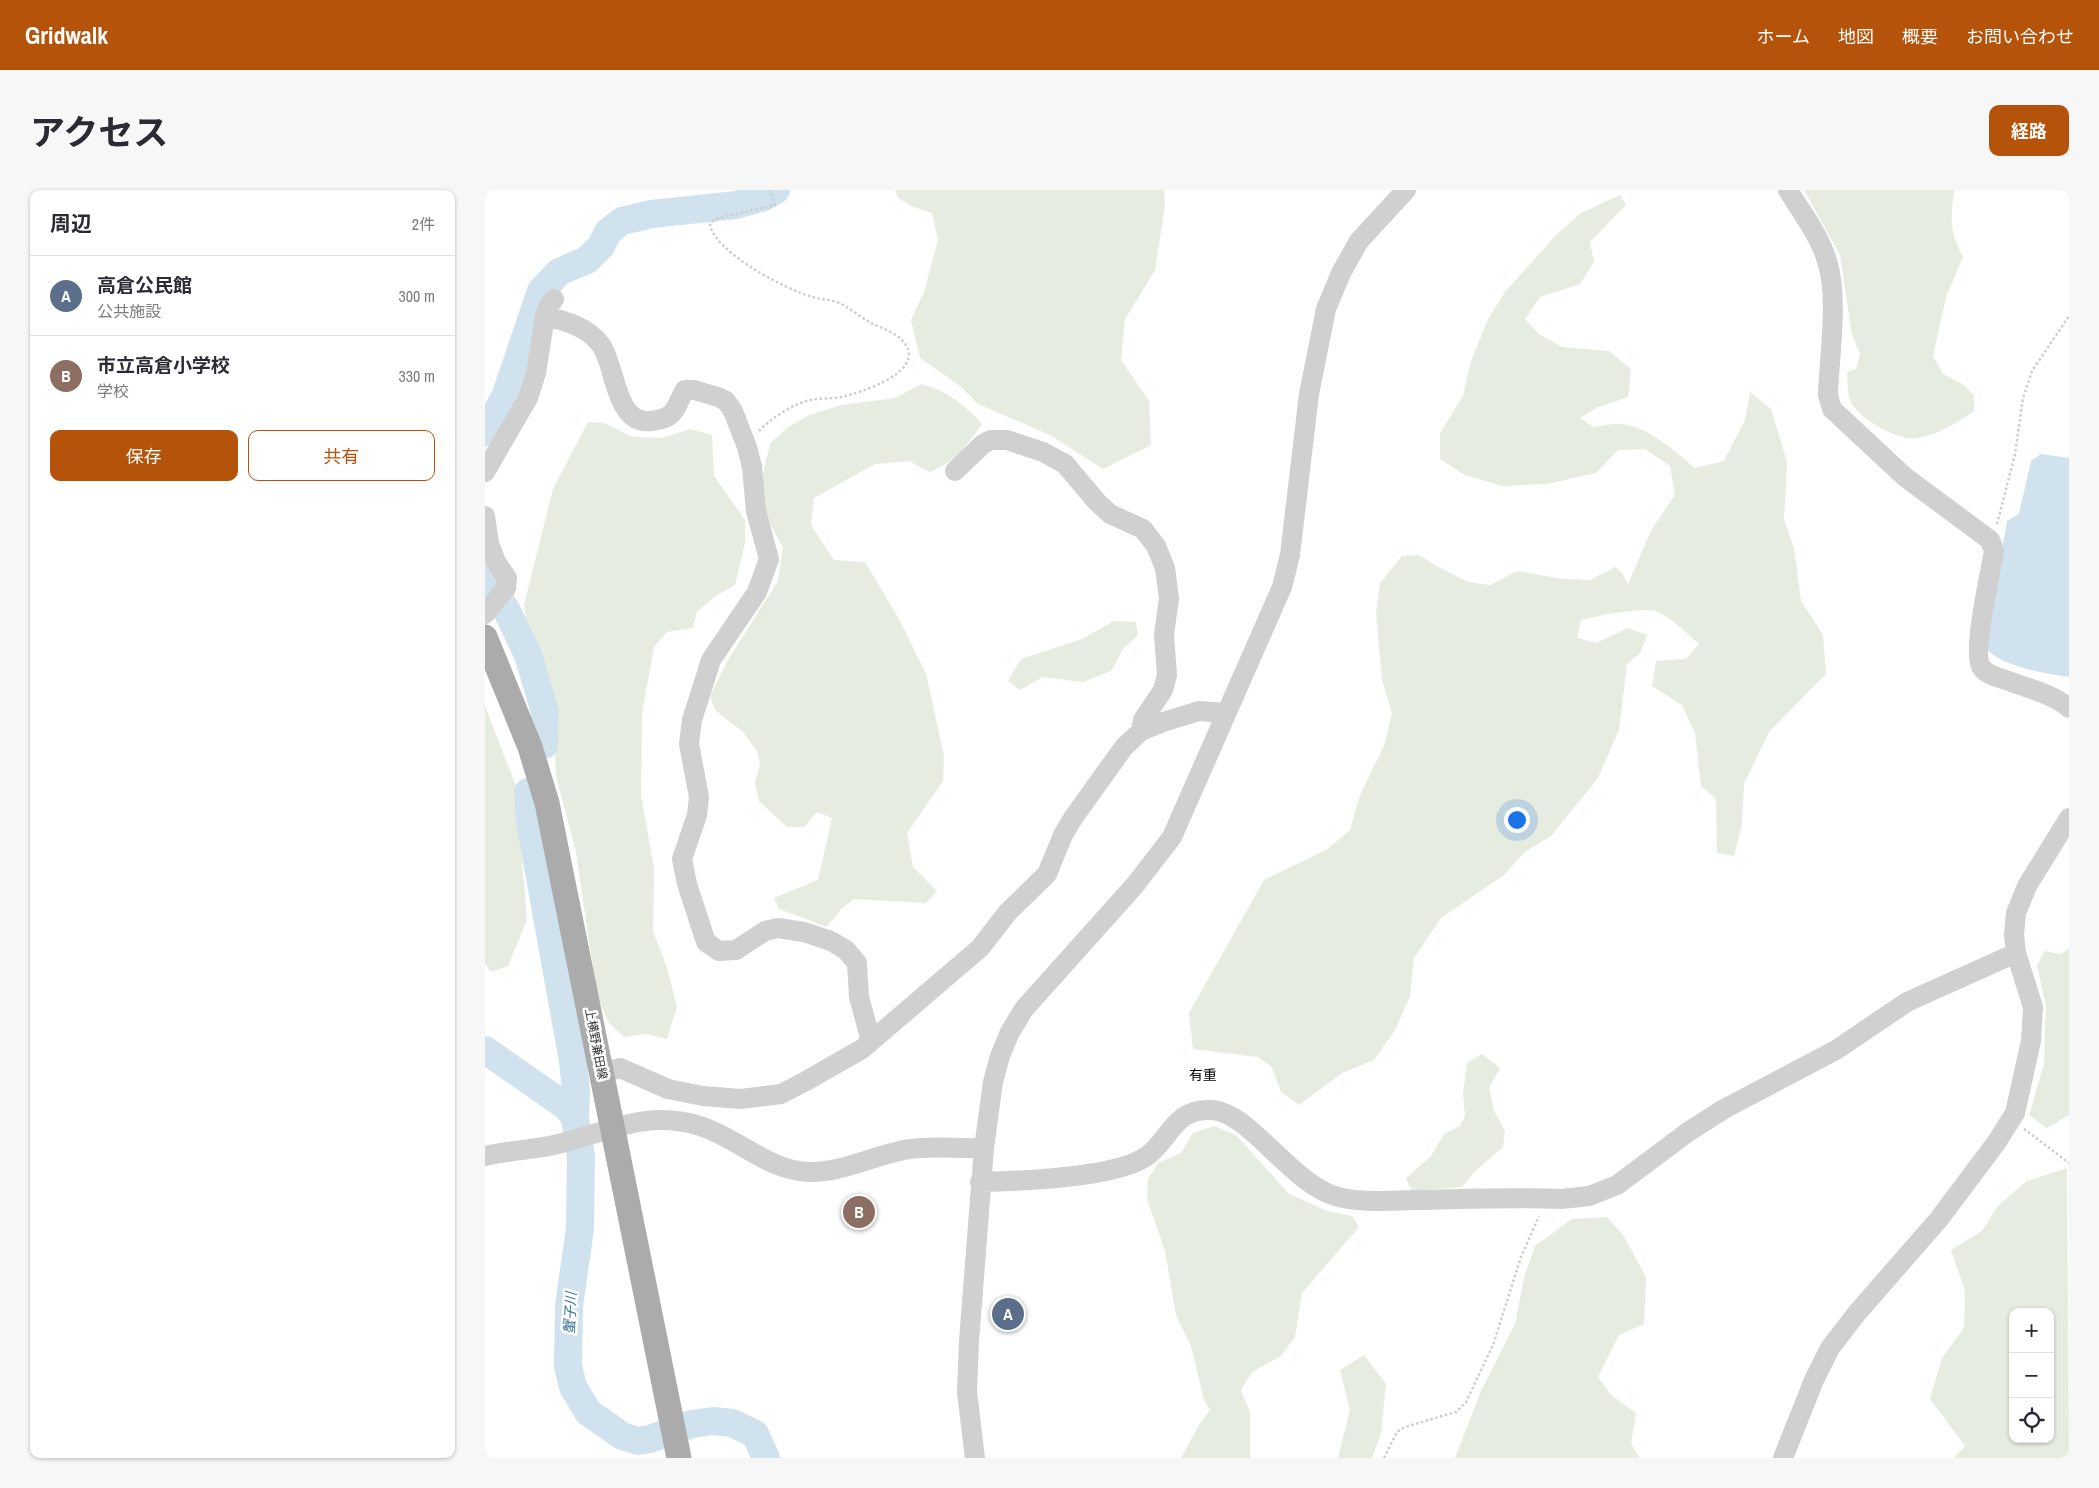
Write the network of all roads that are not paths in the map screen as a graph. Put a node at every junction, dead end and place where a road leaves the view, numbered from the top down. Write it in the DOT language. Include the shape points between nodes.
graph roads {
  1 [pos="1406,190"];
  2 [pos="1788,190"];
  3 [pos="955,471"];
  4 [pos="485,472"];
  5 [pos="485,516"];
  6 [pos="487,612"];
  7 [pos="485,637"];
  8 [pos="2069,708"];
  9 [pos="1226,713"];
  10 [pos="1141,731"];
  11 [pos="2069,818"];
  12 [pos="2016,953"];
  13 [pos="871,1041"];
  14 [pos="602,1072"];
  15 [pos="613,1128"];
  16 [pos="984,1148"];
  17 [pos="485,1156"];
  18 [pos="980,1182"];
  19 [pos="675,1440"];
  20 [pos="975,1458"];
  21 [pos="1783,1458"];
  1 -- 9 [label="street" via="1359,241 1326,309 1309,394 1290,554 1282,587"];
  2 -- 8 [label="street" via="1821,244 1829,268 1832,297 1828,395 1832,409 1905,477 1990,540 1995,551 1979,632 1981,668 1991,675 2050,696"];
  3 -- 10 [label="street" via="991,440 1007,440 1043,452 1065,464 1110,514 1143,529 1156,546 1165,568 1169,598 1164,635 1167,676 1163,690 1143,720"];
  4 -- 13 [label="street" via="528,398 549,308 588,332 602,346 633,419 644,422 661,420 672,413 685,390 727,401 747,446 769,560 757,592 711,660 692,720 689,744 699,797 697,815 682,859 685,876 706,942 719,951 737,950 765,931 778,928 804,932 846,950 857,963 859,997"];
  5 -- 6 [label="street" via="489,543 507,578 505,588"];
  7 -- 14 [label="main road, 上横野兼田線" via="530,747 547,803"];
  9 -- 10 [label="street" via="1199,711"];
  9 -- 16 [label="street" via="1172,837 1161,854 1024,1009 1010,1032 999,1056 993,1082"];
  10 -- 13 [label="street" via="1073,818 1047,874 1008,912 980,948"];
  11 -- 12 [label="street" via="2027,886 2016,913"];
  12 -- 18 [label="street" via="1907,1002 1836,1050 1717,1114 1617,1186 1589,1196 1356,1200 1333,1195 1290,1169 1235,1119 1212,1110 1184,1117 1171,1127 1148,1155 1133,1164 1109,1171 1015,1182"];
  12 -- 21 [label="street" via="2033,1007 2031,1041 2021,1089 2009,1122 1939,1219 1830,1348"];
  13 -- 14 [label="street" via="781,1094 741,1100 668,1089 621,1068"];
  14 -- 15 [label="main road, 上横野兼田線"];
  15 -- 16 [label="street" via="665,1118 686,1122 703,1127 764,1159 789,1169 809,1172 905,1150"];
  15 -- 17 [label="street" via="566,1141"];
  15 -- 19 [label="main road, 上横野兼田線"];
  16 -- 18 [label="street"];
  18 -- 20 [label="street" via="967,1392"];
}
